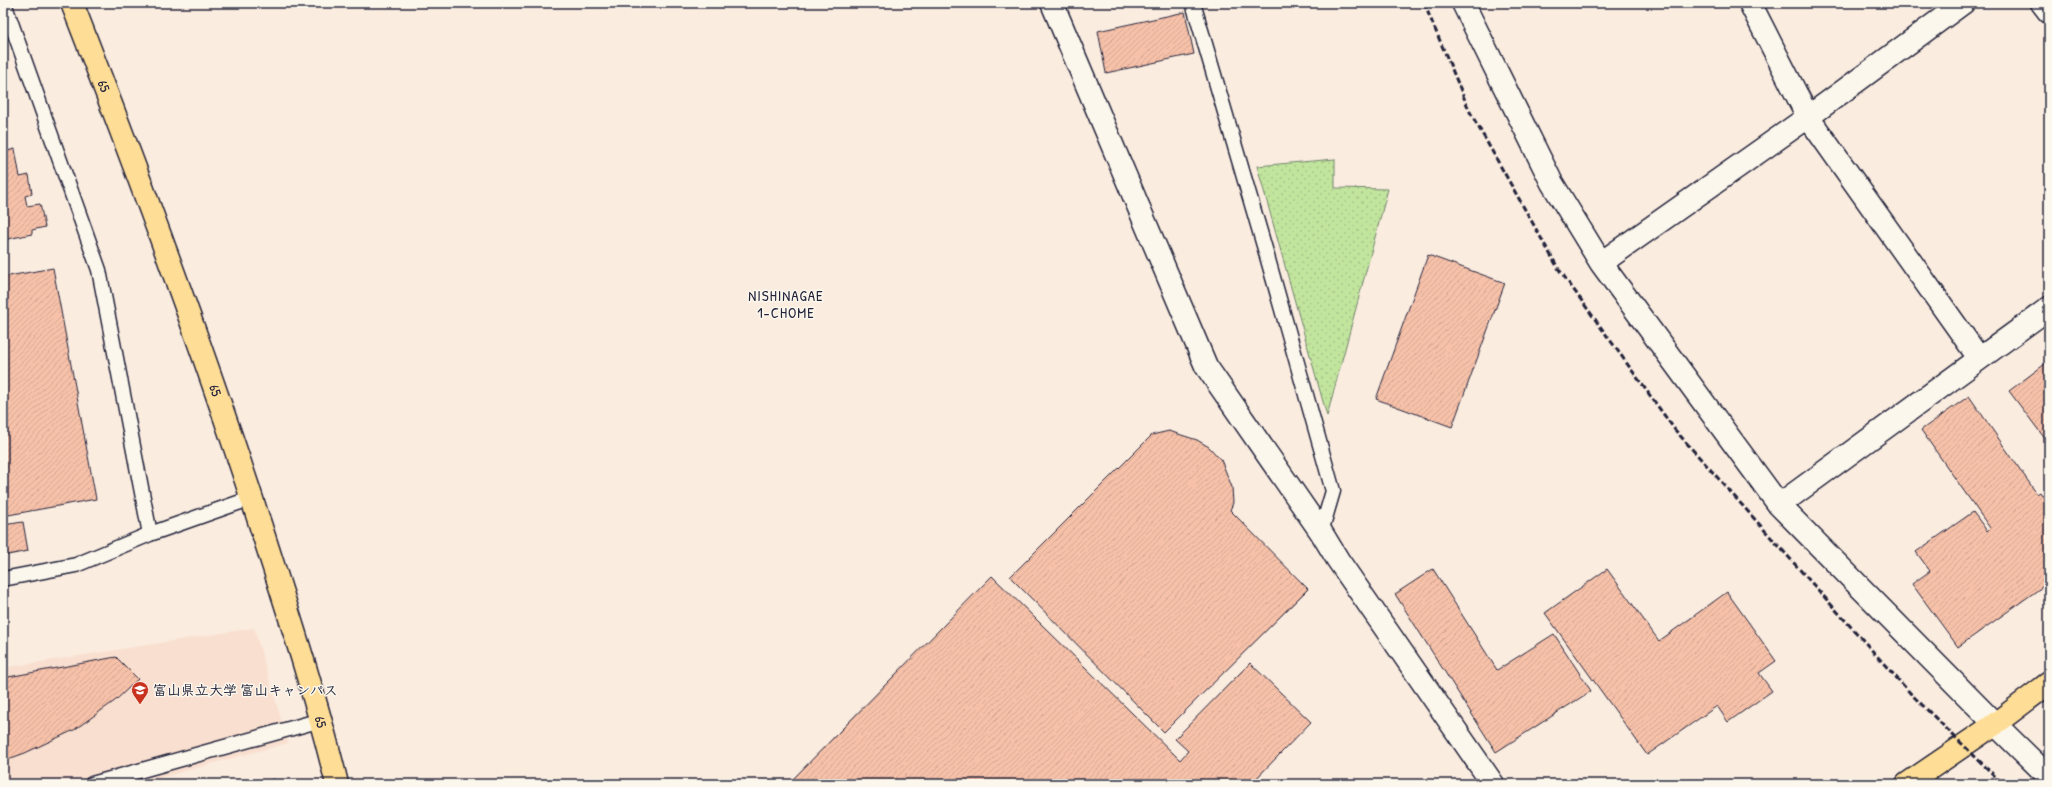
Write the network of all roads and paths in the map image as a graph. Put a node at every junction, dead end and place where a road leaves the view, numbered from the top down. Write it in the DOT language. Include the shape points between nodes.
graph roads {
  1 [pos="4,3"];
  2 [pos="72,3"];
  3 [pos="1052,3"];
  4 [pos="1193,3"];
  5 [pos="1464,3"];
  6 [pos="1750,3"];
  7 [pos="1963,3"];
  8 [pos="2042,3"];
  9 [pos="2049,12"];
  10 [pos="1808,117"];
  11 [pos="1601,263"];
  12 [pos="2049,308"];
  13 [pos="1979,358"];
  14 [pos="252,498"];
  15 [pos="1779,505"];
  16 [pos="1322,532"];
  17 [pos="150,534"];
  18 [pos="3,579"];
  19 [pos="2049,683"];
  20 [pos="321,720"];
  21 [pos="1995,724"];
  22 [pos="2049,777"];
  23 [pos="92,784"];
  24 [pos="337,784"];
  25 [pos="1493,784"];
  26 [pos="1907,784"];
  1 -- 17 [label="lane" via="99,270"];
  2 -- 14 [label="main road, 65 / 65" via="137,171 233,437"];
  3 -- 16 [label="street" via="1206,366"];
  4 -- 16 [label="lane" via="1333,491"];
  5 -- 11 [label="street" via="1552,183"];
  6 -- 10 [label="street"];
  7 -- 10 [label="street"];
  8 -- 9 [label="street"];
  10 -- 11 [label="street"];
  10 -- 13 [label="street"];
  11 -- 15 [label="street"];
  12 -- 13 [label="street"];
  13 -- 15 [label="street"];
  14 -- 17 [label="lane"];
  14 -- 20 [label="main road, 65 / 65"];
  15 -- 21 [label="street"];
  16 -- 25 [label="street" via="1338,560"];
  17 -- 18 [label="lane" via="76,565"];
  19 -- 21 [label="main road"];
  20 -- 23 [label="lane"];
  20 -- 24 [label="main road, 65 / 65"];
  21 -- 22 [label="street"];
  21 -- 26 [label="main road"];
}
